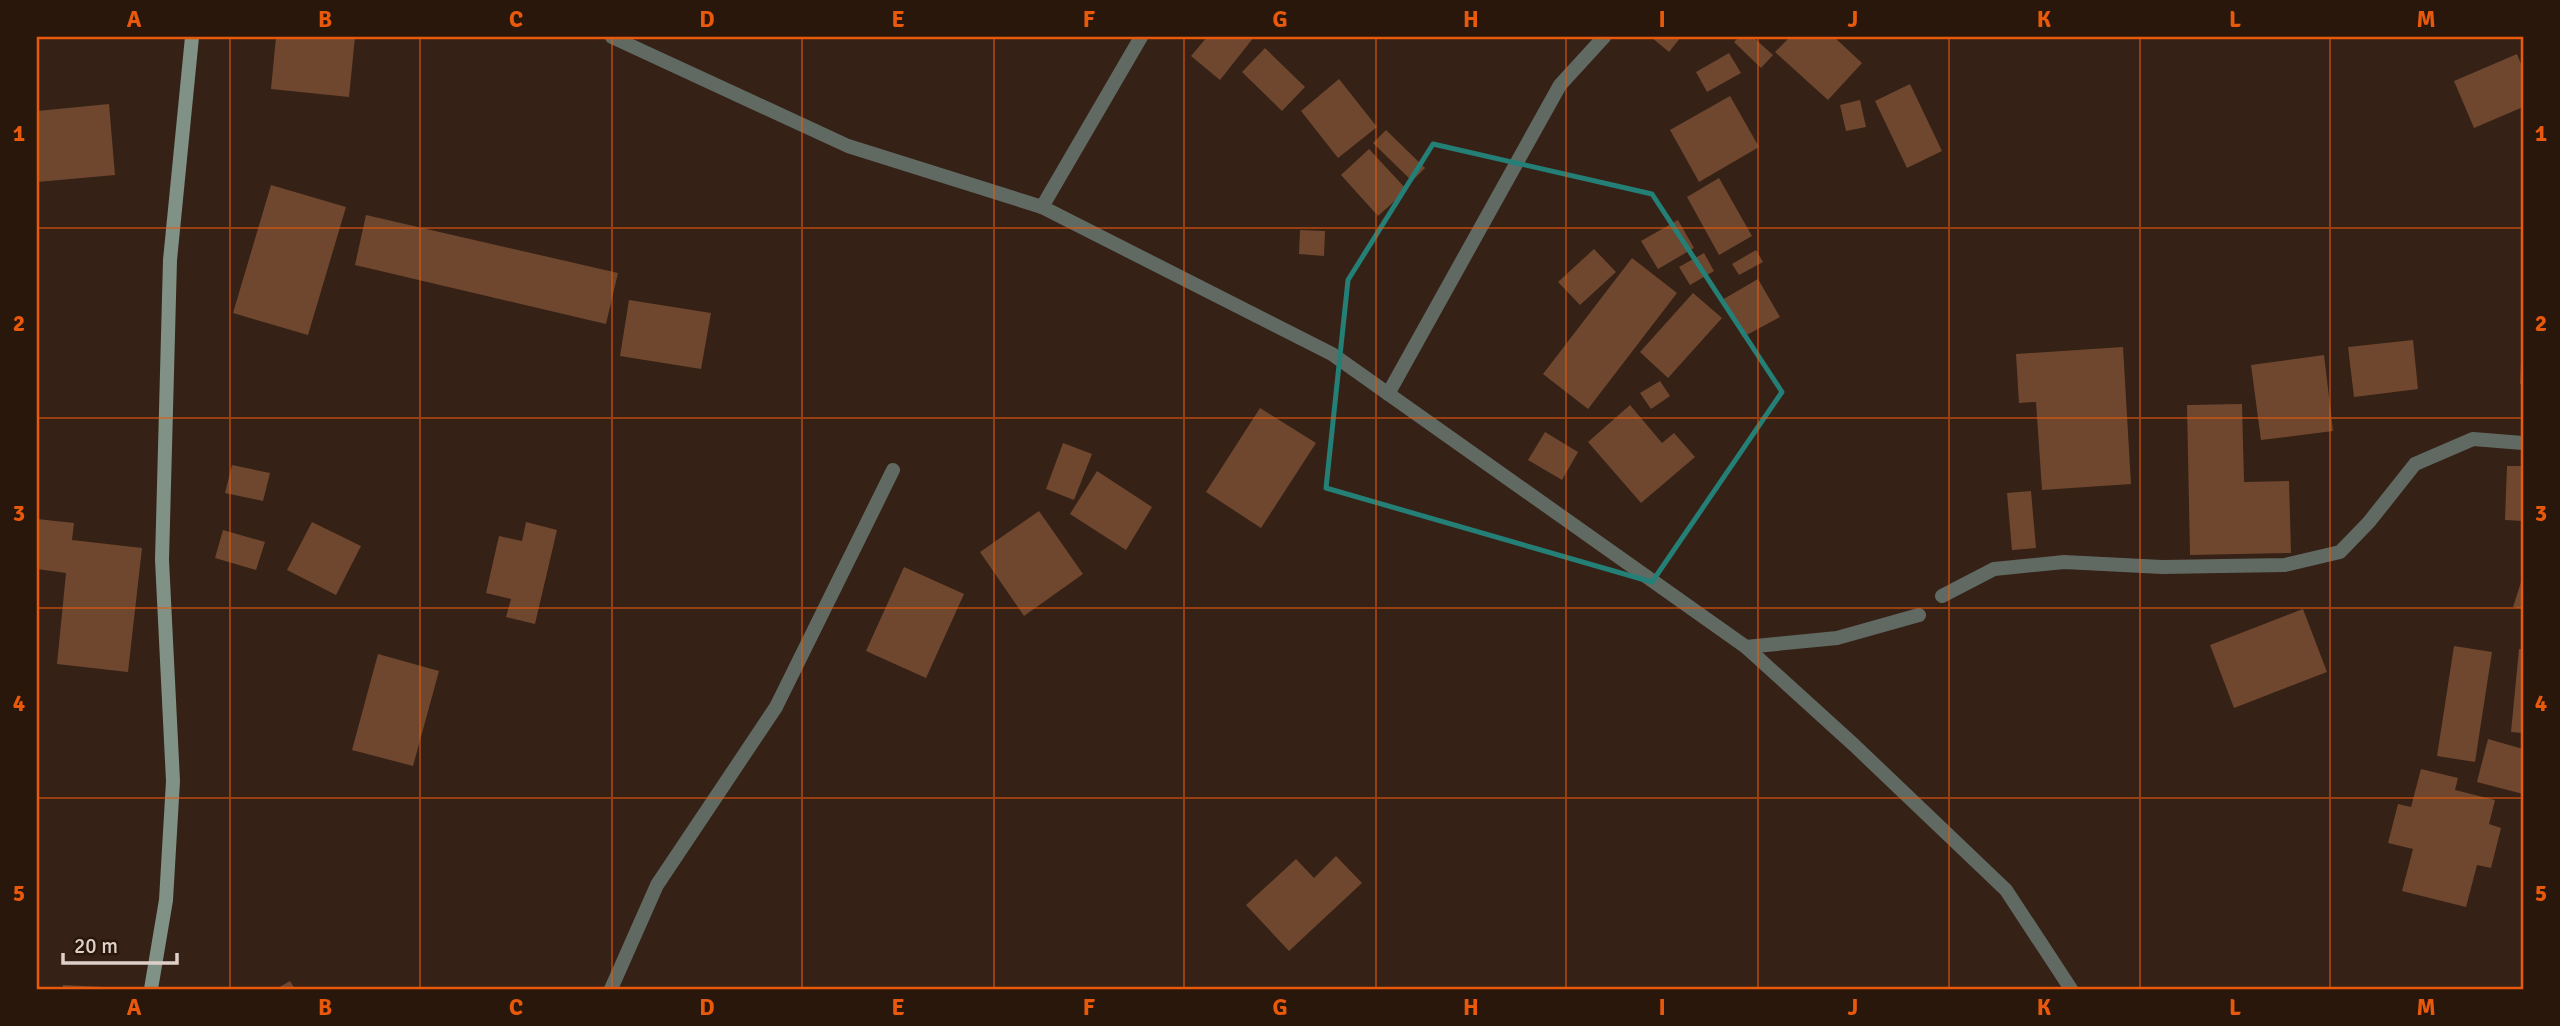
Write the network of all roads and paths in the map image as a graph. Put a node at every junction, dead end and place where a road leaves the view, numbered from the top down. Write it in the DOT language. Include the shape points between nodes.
graph roads {
  1 [pos="192,37"];
  2 [pos="612,37"];
  3 [pos="1141,37"];
  4 [pos="1604,37"];
  5 [pos="1042,207"];
  6 [pos="1388,394"];
  7 [pos="2523,443"];
  8 [pos="893,470"];
  9 [pos="1942,596"];
  10 [pos="1919,615"];
  11 [pos="1746,647"];
  12 [pos="151,989"];
  13 [pos="611,989"];
  14 [pos="2071,989"];
  1 -- 12 [label="street" via="170,260 162,560 173,781 166,900"];
  2 -- 5 [label="street" via="848,146"];
  3 -- 5 [label="street"];
  4 -- 6 [label="street" via="1560,85"];
  5 -- 6 [label="street" via="1332,354"];
  6 -- 11 [label="street"];
  7 -- 9 [label="street" via="2473,439 2415,464 2340,552 2285,565 2161,567 2064,562 1994,569"];
  8 -- 13 [label="street" via="776,707 657,885"];
  10 -- 11 [label="street" via="1837,638"];
  11 -- 14 [label="street" via="2006,890"];
}
